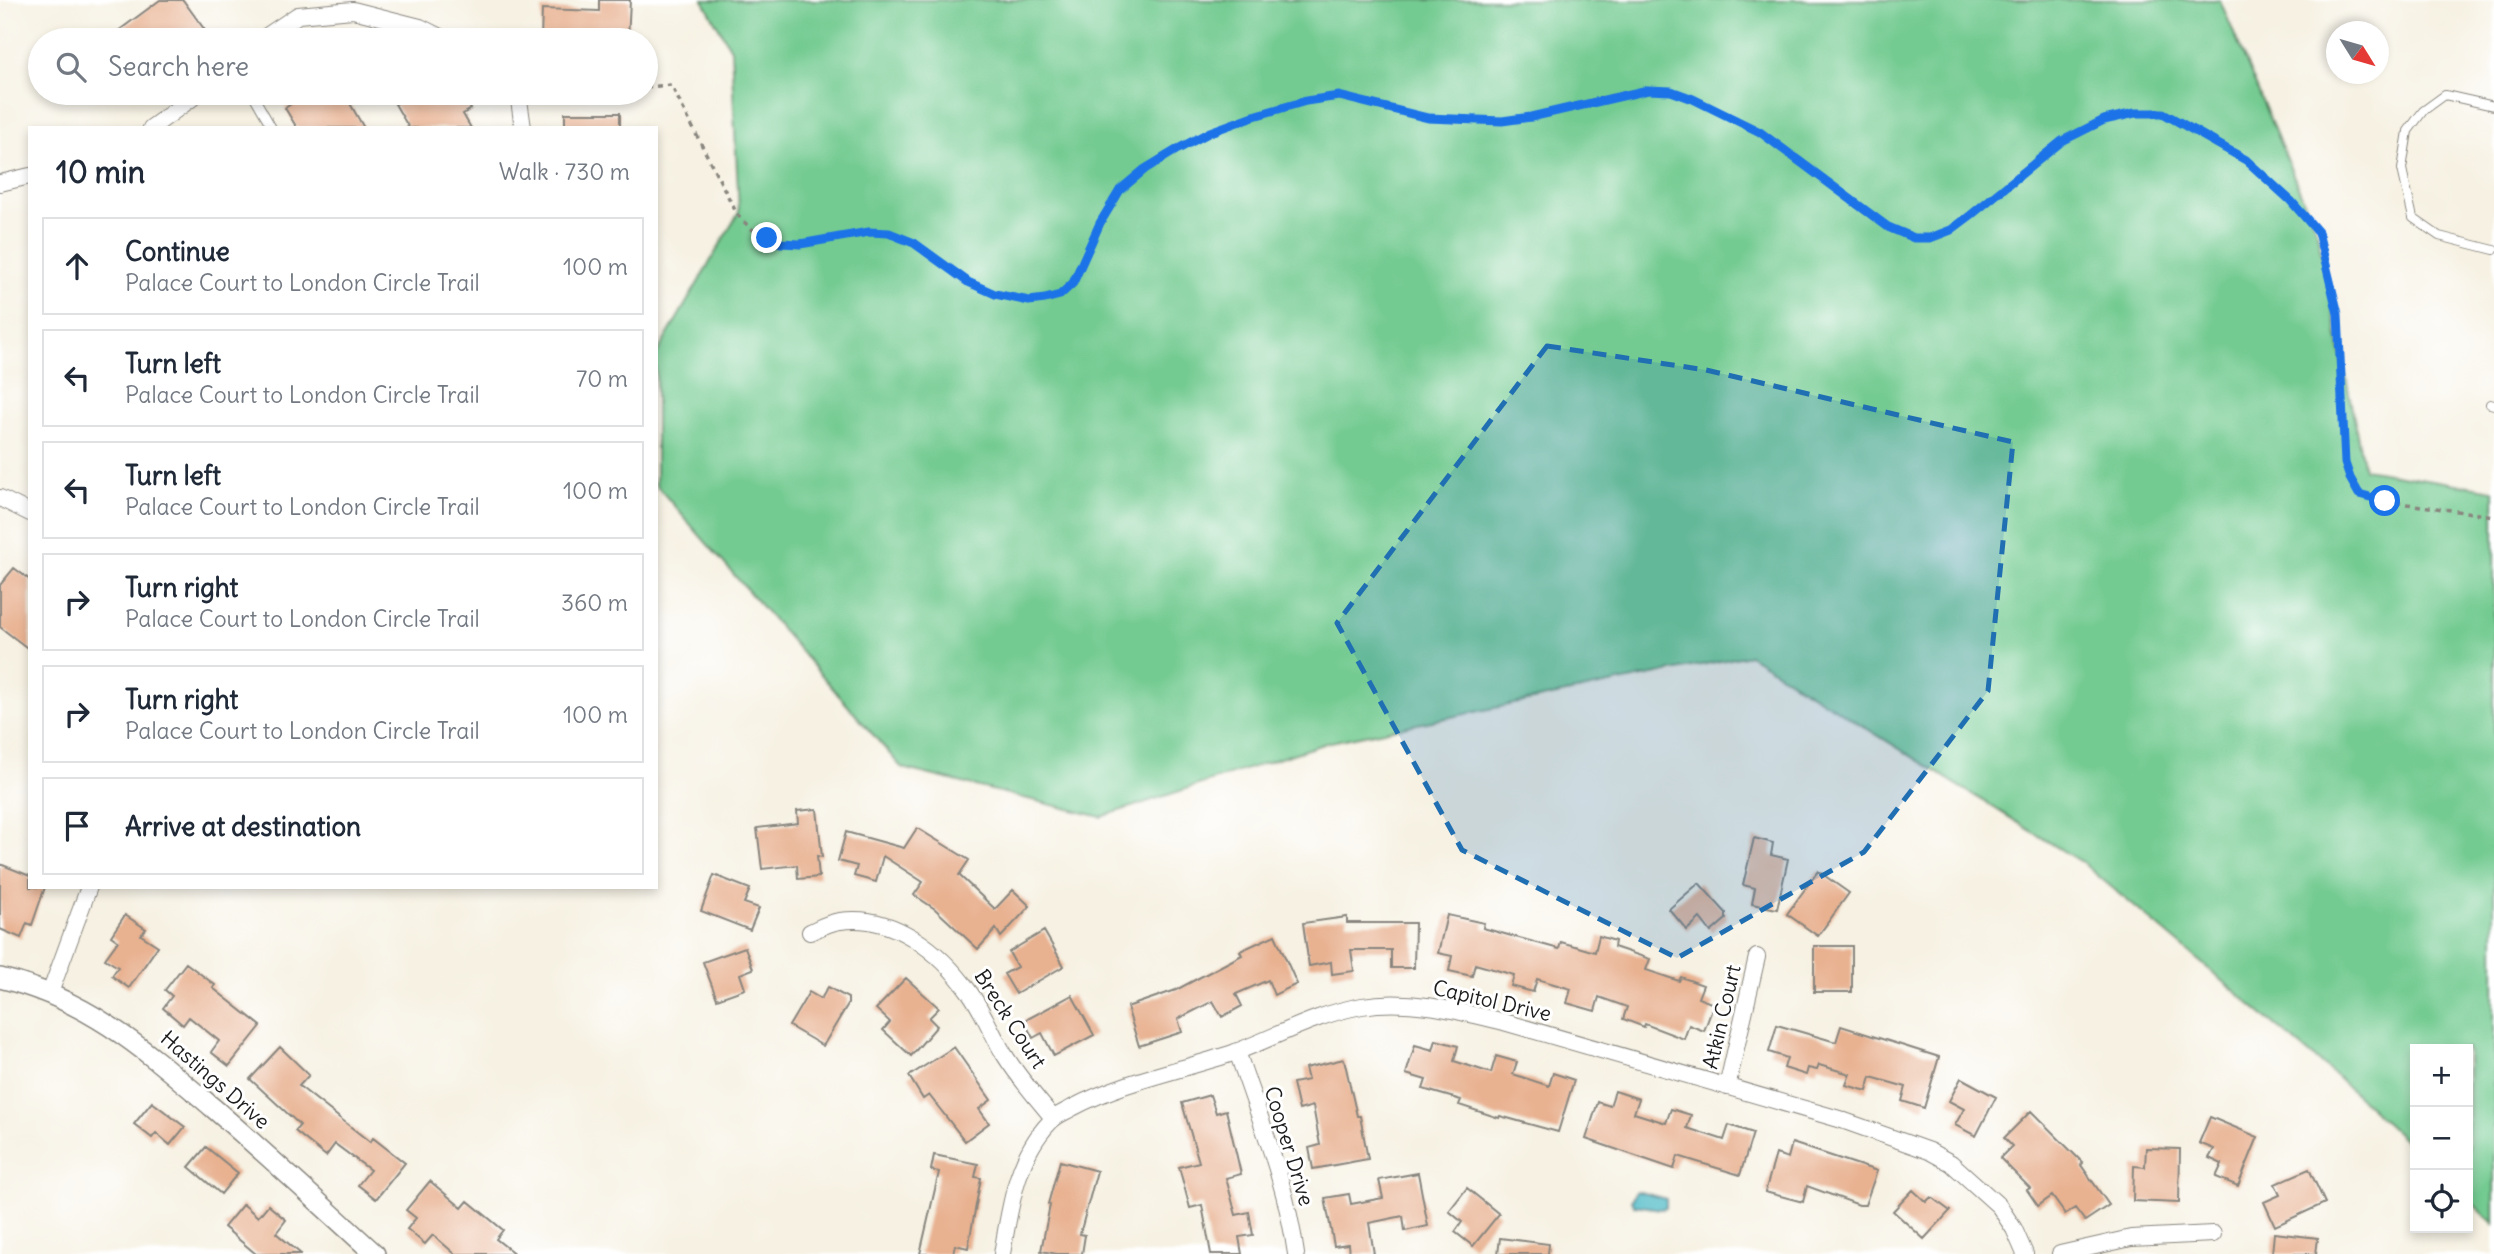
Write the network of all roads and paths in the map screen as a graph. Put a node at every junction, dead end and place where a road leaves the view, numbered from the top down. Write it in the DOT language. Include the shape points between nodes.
graph roads {
  1 [pos="279,28"];
  2 [pos="422,28"];
  3 [pos="658,86"];
  4 [pos="183,105"];
  5 [pos="259,105"];
  6 [pos="520,105"];
  7 [pos="2494,106"];
  8 [pos="154,126"];
  9 [pos="271,126"];
  10 [pos="523,126"];
  11 [pos="28,176"];
  12 [pos="0,183"];
  13 [pos="2494,250"];
  14 [pos="0,498"];
  15 [pos="28,512"];
  16 [pos="2494,516"];
  17 [pos="88,889"];
  18 [pos="810,932"];
  19 [pos="1757,957"];
  20 [pos="0,978"];
  21 [pos="50,993"];
  22 [pos="1237,1051"];
  23 [pos="1727,1087"];
  24 [pos="1053,1118"];
  25 [pos="2213,1234"];
  26 [pos="375,1254"];
  27 [pos="1002,1254"];
  28 [pos="1296,1254"];
  29 [pos="2025,1254"];
  30 [pos="2060,1254"];
  1 -- 2 [label="street" via="298,15 353,10"];
  3 -- 16 [label="path" via="671,85 737,215 767,238 800,244 889,233 914,243 968,282 1029,301 1060,295 1073,283 1120,190 1145,169 1210,132 1306,101 1339,96 1428,118 1502,121 1648,90 1671,91 1760,132 1888,227 1914,238 1951,230 2062,141 2104,120 2163,113 2246,160 2318,232 2338,314 2345,463 2359,494"];
  4 -- 8 [label="street"];
  5 -- 9 [label="lane"];
  6 -- 10 [label="street"];
  7 -- 13 [label="lane" via="2445,95 2423,111 2408,131 2402,169 2413,218 2439,236"];
  11 -- 12 [label="street"];
  14 -- 15 [label="street"];
  17 -- 21 [label="street"];
  18 -- 24 [label="street, Breck Court" via="836,921 881,924 916,939 947,962 1012,1065"];
  19 -- 23 [label="street, Atkin Court"];
  20 -- 21 [label="street, Hastings Drive"];
  21 -- 26 [label="street, Hastings Drive" via="138,1044"];
  22 -- 23 [label="street, Capitol Drive" via="1300,1023 1363,1006 1403,1004 1448,1008 1503,1022"];
  22 -- 24 [label="street, Capitol Drive" via="1138,1080"];
  22 -- 28 [label="street, Cooper Drive" via="1278,1167"];
  23 -- 29 [label="street, Capitol Drive" via="1839,1119 1951,1163 1999,1206"];
  24 -- 27 [label="street, Capitol Drive" via="1022,1164"];
  25 -- 30 [label="street" via="2131,1238"];
}
